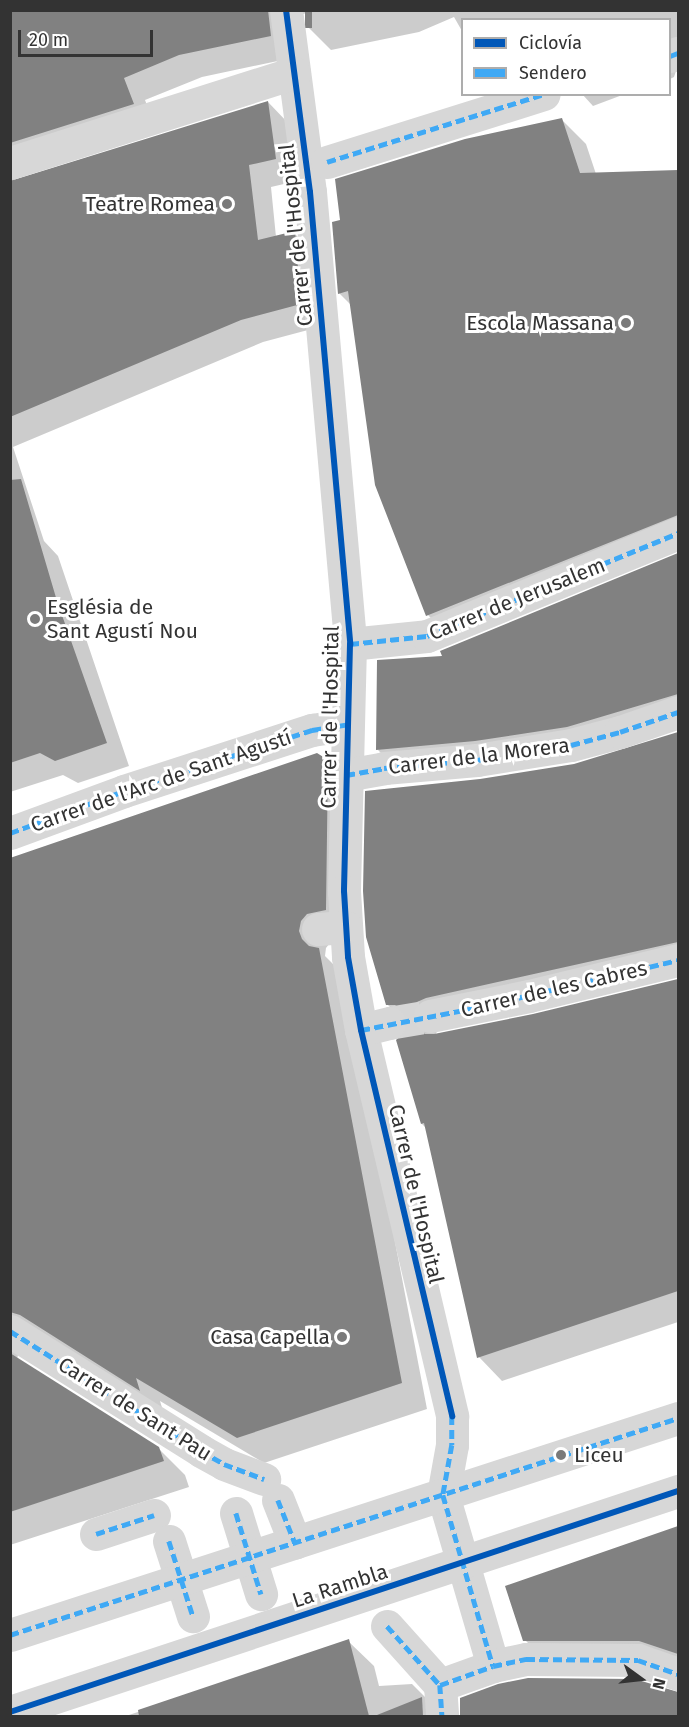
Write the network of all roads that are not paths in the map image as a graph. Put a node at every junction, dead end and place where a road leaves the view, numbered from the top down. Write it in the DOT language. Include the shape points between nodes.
graph roads {
  1 [pos="286,10"];
  2 [pos="294,73"];
  3 [pos="538,96"];
  4 [pos="327,162"];
  5 [pos="10,163"];
  6 [pos="678,533"];
  7 [pos="350,644"];
  8 [pos="678,712"];
  9 [pos="348,724"];
  10 [pos="346,775"];
  11 [pos="10,833"];
  12 [pos="678,960"];
  13 [pos="430,1016"];
  14 [pos="10,1331"];
  15 [pos="678,1418"];
  16 [pos="678,1491"];
  17 [pos="443,1495"];
  18 [pos="236,1513"];
  19 [pos="96,1533"];
  20 [pos="295,1543"];
  21 [pos="251,1557"];
  22 [pos="467,1574"];
  23 [pos="182,1580"];
  24 [pos="261,1594"];
  25 [pos="193,1616"];
  26 [pos="387,1626"];
  27 [pos="10,1635"];
  28 [pos="493,1666"];
  29 [pos="678,1674"];
  30 [pos="441,1701"];
  31 [pos="10,1712"];
  1 -- 2 [label="street, Carrer de l'Hospital"];
  2 -- 5 [label="street"];
  2 -- 7 [label="street, Carrer de l'Hospital" via="310,192"];
  3 -- 4 [label="street"];
  6 -- 7 [label="street, Carrer de Jerusalem" via="427,636"];
  7 -- 9 [label="street, Carrer de l'Hospital"];
  8 -- 10 [label="street, Carrer de la Morera" via="571,746"];
  9 -- 10 [label="street, Carrer de l'Hospital"];
  9 -- 11 [label="street, Carrer de l'Arc de Sant Agustí" via="312,730"];
  10 -- 17 [label="street, Carrer de l'Hospital" via="332,928 348,957 375,1027 452,1430"];
  12 -- 13 [label="street, Carrer de les Cabres" via="519,999"];
  14 -- 20 [label="street, Carrer de Sant Pau" via="271,1490"];
  15 -- 17 [label="street"];
  16 -- 22 [label="street, La Rambla"];
  17 -- 20 [label="street"];
  17 -- 22 [label="street"];
  18 -- 21 [label="street"];
  19 -- 23 [label="street" via="161,1528"];
  20 -- 21 [label="street"];
  21 -- 23 [label="street"];
  21 -- 24 [label="street"];
  22 -- 28 [label="street"];
  22 -- 31 [label="street, La Rambla"];
  23 -- 25 [label="street"];
  23 -- 27 [label="street"];
  26 -- 30 [label="street"];
  28 -- 29 [label="street" via="526,1659 638,1660"];
  28 -- 30 [label="street"];
}
